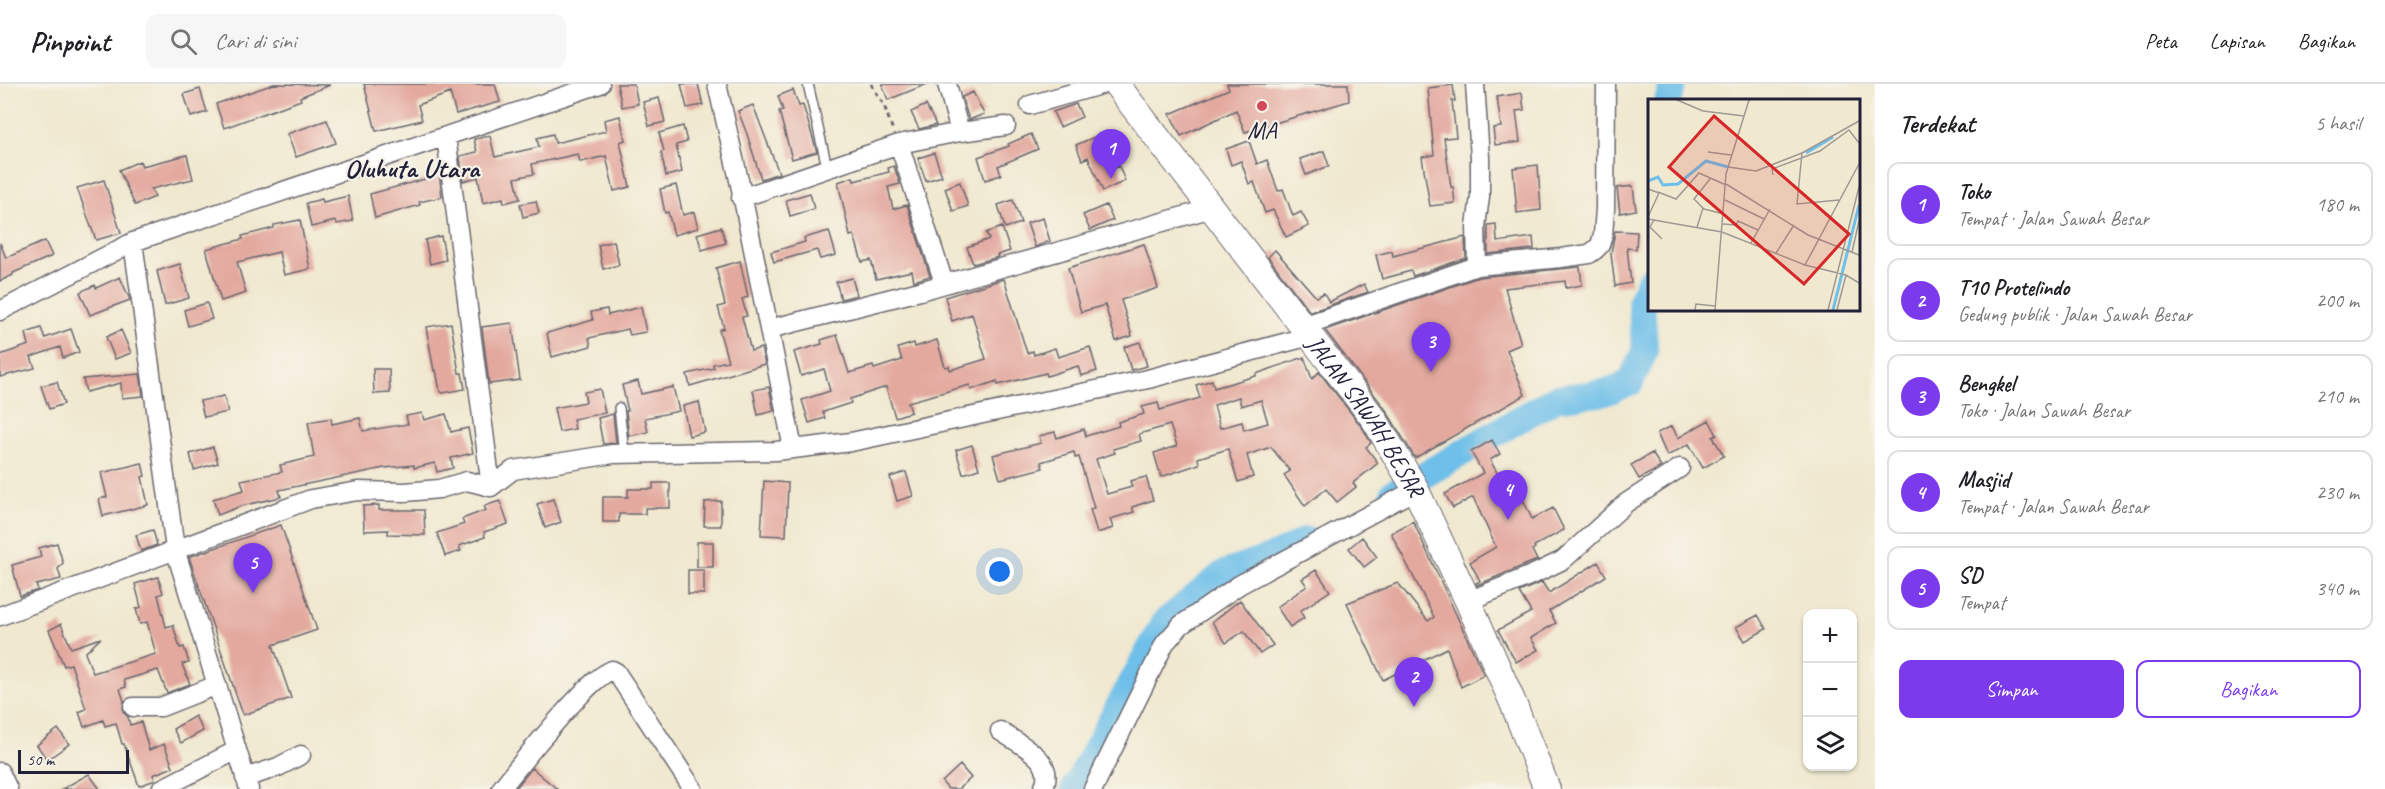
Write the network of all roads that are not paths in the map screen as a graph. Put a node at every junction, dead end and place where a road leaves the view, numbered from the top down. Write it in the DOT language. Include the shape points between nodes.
graph roads {
  1 [pos="600,84"];
  2 [pos="717,84"];
  3 [pos="808,84"];
  4 [pos="947,84"];
  5 [pos="1474,84"];
  6 [pos="1606,84"];
  7 [pos="1119,86"];
  8 [pos="1030,105"];
  9 [pos="1006,126"];
  10 [pos="960,132"];
  11 [pos="446,136"];
  12 [pos="897,140"];
  13 [pos="827,167"];
  14 [pos="741,198"];
  15 [pos="1212,208"];
  16 [pos="134,242"];
  17 [pos="1477,266"];
  18 [pos="945,283"];
  19 [pos="0,311"];
  20 [pos="769,329"];
  21 [pos="1306,331"];
  22 [pos="619,408"];
  23 [pos="793,449"];
  24 [pos="624,453"];
  25 [pos="1680,468"];
  26 [pos="491,487"];
  27 [pos="1414,488"];
  28 [pos="175,549"];
  29 [pos="1468,601"];
  30 [pos="0,616"];
  31 [pos="216,686"];
  32 [pos="133,707"];
  33 [pos="1000,731"];
  34 [pos="237,750"];
  35 [pos="301,755"];
  36 [pos="0,772"];
  37 [pos="247,784"];
  38 [pos="8,789"];
  39 [pos="161,789"];
  40 [pos="501,789"];
  41 [pos="693,789"];
  42 [pos="1043,789"];
  43 [pos="1093,789"];
  44 [pos="1547,789"];
  1 -- 11 [label="street"];
  2 -- 14 [label="street"];
  3 -- 13 [label="lane"];
  4 -- 10 [label="street"];
  5 -- 17 [label="street" via="1480,158"];
  6 -- 17 [label="street" via="1605,208 1600,245 1589,254"];
  7 -- 8 [label="street"];
  7 -- 15 [label="main road, JALAN SAWAH BESAR"];
  9 -- 10 [label="street"];
  10 -- 12 [label="street"];
  11 -- 16 [label="street"];
  11 -- 26 [label="street"];
  12 -- 13 [label="street"];
  12 -- 18 [label="street"];
  13 -- 14 [label="street"];
  14 -- 20 [label="street"];
  15 -- 18 [label="street"];
  15 -- 21 [label="main road, JALAN SAWAH BESAR"];
  16 -- 19 [label="street"];
  16 -- 28 [label="street"];
  17 -- 21 [label="street"];
  18 -- 20 [label="street"];
  20 -- 23 [label="street"];
  21 -- 23 [label="street" via="1148,379 851,442"];
  21 -- 27 [label="main road, JALAN SAWAH BESAR" via="1374,419"];
  22 -- 24 [label="lane"];
  23 -- 24 [label="street"];
  24 -- 26 [label="street" via="513,470"];
  25 -- 29 [label="street" via="1626,503 1563,560"];
  26 -- 28 [label="street" via="467,481 439,489 335,494 311,499"];
  27 -- 29 [label="main road, JALAN SAWAH BESAR"];
  27 -- 43 [label="street" via="1239,585 1180,625 1165,643"];
  28 -- 30 [label="street"];
  28 -- 31 [label="street"];
  29 -- 44 [label="main road, JALAN SAWAH BESAR"];
  31 -- 32 [label="street" via="161,707"];
  31 -- 34 [label="street"];
  33 -- 42 [label="street" via="1042,761 1048,779"];
  34 -- 37 [label="street"];
  34 -- 39 [label="street"];
  35 -- 37 [label="street"];
  36 -- 38 [label="street"];
  40 -- 41 [label="street" via="580,696 612,670"];
}
